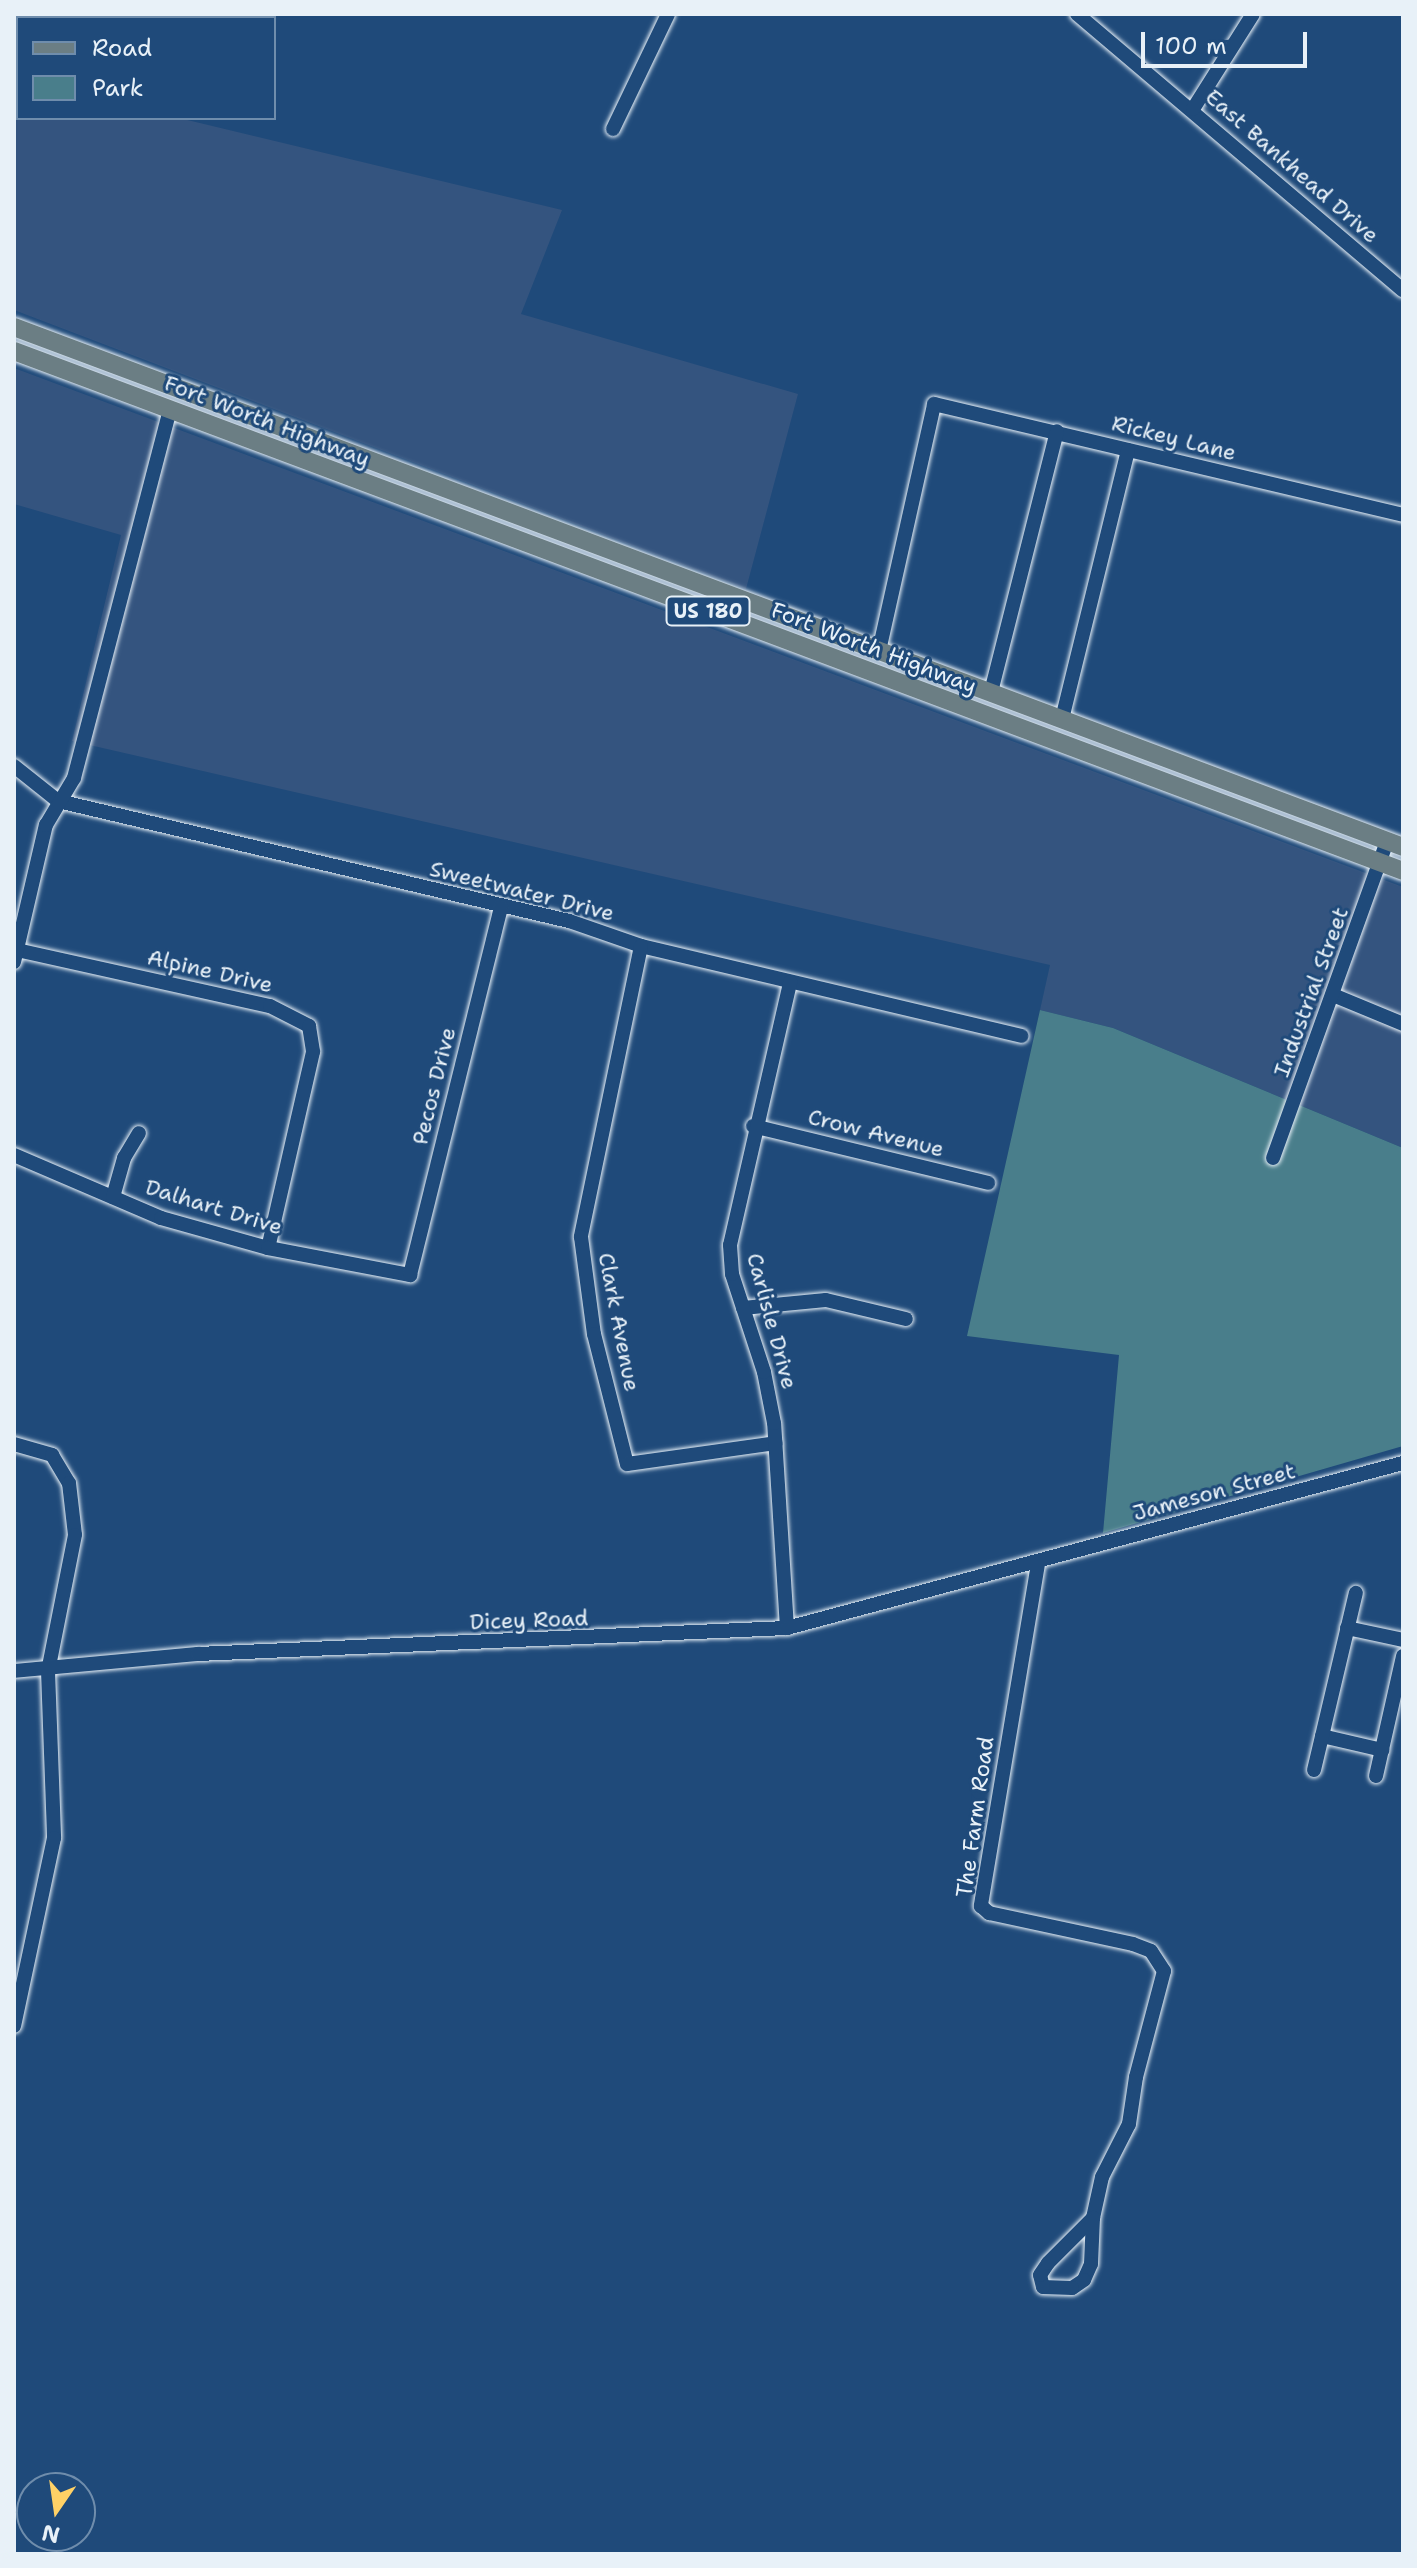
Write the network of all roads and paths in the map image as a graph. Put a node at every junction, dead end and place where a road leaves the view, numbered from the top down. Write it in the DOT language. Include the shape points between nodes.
graph roads {
  1 [pos="668,14"];
  2 [pos="1077,14"];
  3 [pos="1253,14"];
  4 [pos="1193,109"];
  5 [pos="613,129"];
  6 [pos="1403,290"];
  7 [pos="14,327"];
  8 [pos="14,336"];
  9 [pos="71,348"];
  10 [pos="14,351"];
  11 [pos="170,410"];
  12 [pos="266,421"];
  13 [pos="1057,431"];
  14 [pos="259,442"];
  15 [pos="1128,450"];
  16 [pos="393,469"];
  17 [pos="385,491"];
  18 [pos="1403,515"];
  19 [pos="605,548"];
  20 [pos="598,570"];
  21 [pos="879,651"];
  22 [pos="938,673"];
  23 [pos="991,692"];
  24 [pos="930,694"];
  25 [pos="1062,719"];
  26 [pos="1133,746"];
  27 [pos="14,766"];
  28 [pos="1126,768"];
  29 [pos="58,801"];
  30 [pos="1395,844"];
  31 [pos="1380,863"];
  32 [pos="1403,871"];
  33 [pos="501,907"];
  34 [pos="641,946"];
  35 [pos="16,956"];
  36 [pos="790,982"];
  37 [pos="1333,995"];
  38 [pos="1403,1024"];
  39 [pos="1022,1036"];
  40 [pos="753,1126"];
  41 [pos="139,1133"];
  42 [pos="14,1155"];
  43 [pos="1273,1158"];
  44 [pos="988,1183"];
  45 [pos="113,1197"];
  46 [pos="268,1248"];
  47 [pos="410,1275"];
  48 [pos="743,1308"];
  49 [pos="906,1319"];
  50 [pos="776,1443"];
  51 [pos="14,1444"];
  52 [pos="1403,1463"];
  53 [pos="1038,1564"];
  54 [pos="1356,1593"];
  55 [pos="787,1628"];
  56 [pos="1347,1628"];
  57 [pos="1403,1640"];
  58 [pos="1403,1656"];
  59 [pos="14,1671"];
  60 [pos="48,1671"];
  61 [pos="1322,1736"];
  62 [pos="1382,1750"];
  63 [pos="1314,1770"];
  64 [pos="1376,1776"];
  65 [pos="14,2026"];
  66 [pos="1093,2218"];
  1 -- 5 [label="street"];
  2 -- 4 [label="street, East Bankhead Drive"];
  3 -- 4 [label="street"];
  4 -- 6 [label="street, East Bankhead Drive"];
  7 -- 9 [label="main road, Fort Worth Highway / US 180"];
  8 -- 9 [label="main road" via="57,351"];
  9 -- 12 [label="main road, Fort Worth Highway / US 180"];
  10 -- 11 [label="main road, Fort Worth Highway / US 180"];
  11 -- 14 [label="main road, Fort Worth Highway / US 180"];
  11 -- 29 [label="street" via="74,778"];
  12 -- 14 [label="main road"];
  12 -- 16 [label="main road, Fort Worth Highway / US 180"];
  13 -- 15 [label="street, Rickey Lane"];
  13 -- 21 [label="street, Rickey Lane" via="934,404"];
  13 -- 23 [label="street"];
  14 -- 17 [label="main road, Fort Worth Highway / US 180"];
  15 -- 18 [label="street, Rickey Lane"];
  15 -- 25 [label="street"];
  16 -- 17 [label="main road"];
  16 -- 19 [label="main road, Fort Worth Highway / US 180"];
  17 -- 20 [label="main road, Fort Worth Highway / US 180"];
  19 -- 20 [label="main road"];
  19 -- 21 [label="main road, Fort Worth Highway / US 180"];
  20 -- 24 [label="main road, Fort Worth Highway / US 180"];
  21 -- 22 [label="main road, Fort Worth Highway / US 180"];
  22 -- 23 [label="main road, Fort Worth Highway / US 180"];
  22 -- 24 [label="main road"];
  23 -- 25 [label="main road, Fort Worth Highway / US 180"];
  24 -- 28 [label="main road, Fort Worth Highway / US 180"];
  25 -- 26 [label="main road, Fort Worth Highway / US 180"];
  26 -- 28 [label="main road"];
  26 -- 30 [label="main road, Fort Worth Highway / US 180"];
  27 -- 29 [label="street, Sweetwater Drive"];
  28 -- 31 [label="main road, Fort Worth Highway / US 180"];
  29 -- 33 [label="street, Sweetwater Drive"];
  29 -- 35 [label="street" via="46,825"];
  30 -- 31 [label="street, Industrial Street"];
  31 -- 32 [label="main road, Fort Worth Highway / US 180"];
  31 -- 37 [label="street, Industrial Street"];
  33 -- 34 [label="street, Sweetwater Drive" via="569,921"];
  33 -- 47 [label="street, Pecos Drive"];
  34 -- 36 [label="street, Sweetwater Drive"];
  34 -- 50 [label="street, Clark Avenue" via="581,1237 594,1334 627,1464"];
  35 -- 46 [label="street, Alpine Drive" via="270,1006 309,1026 313,1052"];
  36 -- 39 [label="street, Sweetwater Drive"];
  36 -- 40 [label="street, Carlisle Drive"];
  37 -- 38 [label="street"];
  37 -- 43 [label="street, Industrial Street"];
  40 -- 44 [label="street, Crow Avenue"];
  40 -- 48 [label="street, Carlisle Drive" via="730,1245"];
  41 -- 45 [label="street" via="124,1158"];
  42 -- 45 [label="street, Dalhart Drive"];
  45 -- 46 [label="street, Dalhart Drive" via="161,1218"];
  46 -- 47 [label="street, Dalhart Drive"];
  48 -- 49 [label="street" via="826,1300"];
  48 -- 50 [label="street, Carlisle Drive" via="764,1372"];
  50 -- 55 [label="street, Carlisle Drive"];
  51 -- 60 [label="street" via="52,1455 69,1483 75,1535"];
  52 -- 53 [label="street, Jameson Street"];
  53 -- 55 [label="street, Dicey Road"];
  53 -- 66 [label="street, The Farm Road" via="981,1906 989,1913 1133,1944 1151,1951 1164,1971 1129,2124 1104,2168"];
  54 -- 56 [label="street"];
  55 -- 60 [label="street, Dicey Road" via="198,1654"];
  56 -- 57 [label="street"];
  56 -- 61 [label="street"];
  58 -- 62 [label="street"];
  59 -- 60 [label="street, Dicey Road"];
  60 -- 65 [label="street" via="54,1838"];
  61 -- 62 [label="street"];
  61 -- 63 [label="street"];
  62 -- 64 [label="street"];
  66 -- 66 [label="street, The Farm Road" via="1091,2264 1084,2280 1060,2291 1043,2287 1040,2275 1048,2263"];
}
